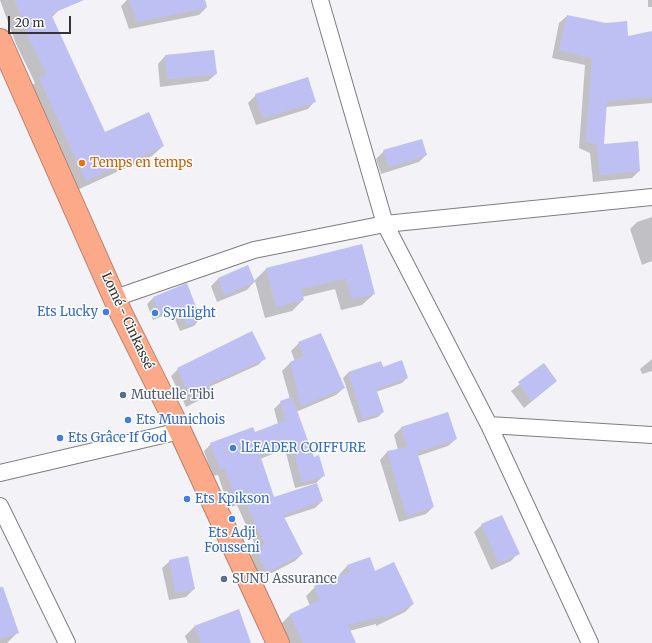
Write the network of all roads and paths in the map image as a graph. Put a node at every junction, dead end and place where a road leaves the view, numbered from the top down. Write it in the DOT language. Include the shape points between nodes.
graph roads {
  1 [pos="320,0"];
  2 [pos="0,40"];
  3 [pos="652,197"];
  4 [pos="385,224"];
  5 [pos="115,298"];
  6 [pos="489,425"];
  7 [pos="180,431"];
  8 [pos="652,435"];
  9 [pos="0,473"];
  10 [pos="0,506"];
  11 [pos="67,643"];
  12 [pos="278,643"];
  13 [pos="590,643"];
  1 -- 4 [label="street"];
  2 -- 5 [label="highway, Lomé - Cinkassé"];
  3 -- 4 [label="street"];
  4 -- 5 [label="street" via="254,250"];
  4 -- 6 [label="street"];
  5 -- 7 [label="highway, Lomé - Cinkassé"];
  6 -- 8 [label="street"];
  6 -- 13 [label="street"];
  7 -- 9 [label="street"];
  7 -- 12 [label="highway, Lomé - Cinkassé"];
  10 -- 11 [label="street"];
}
